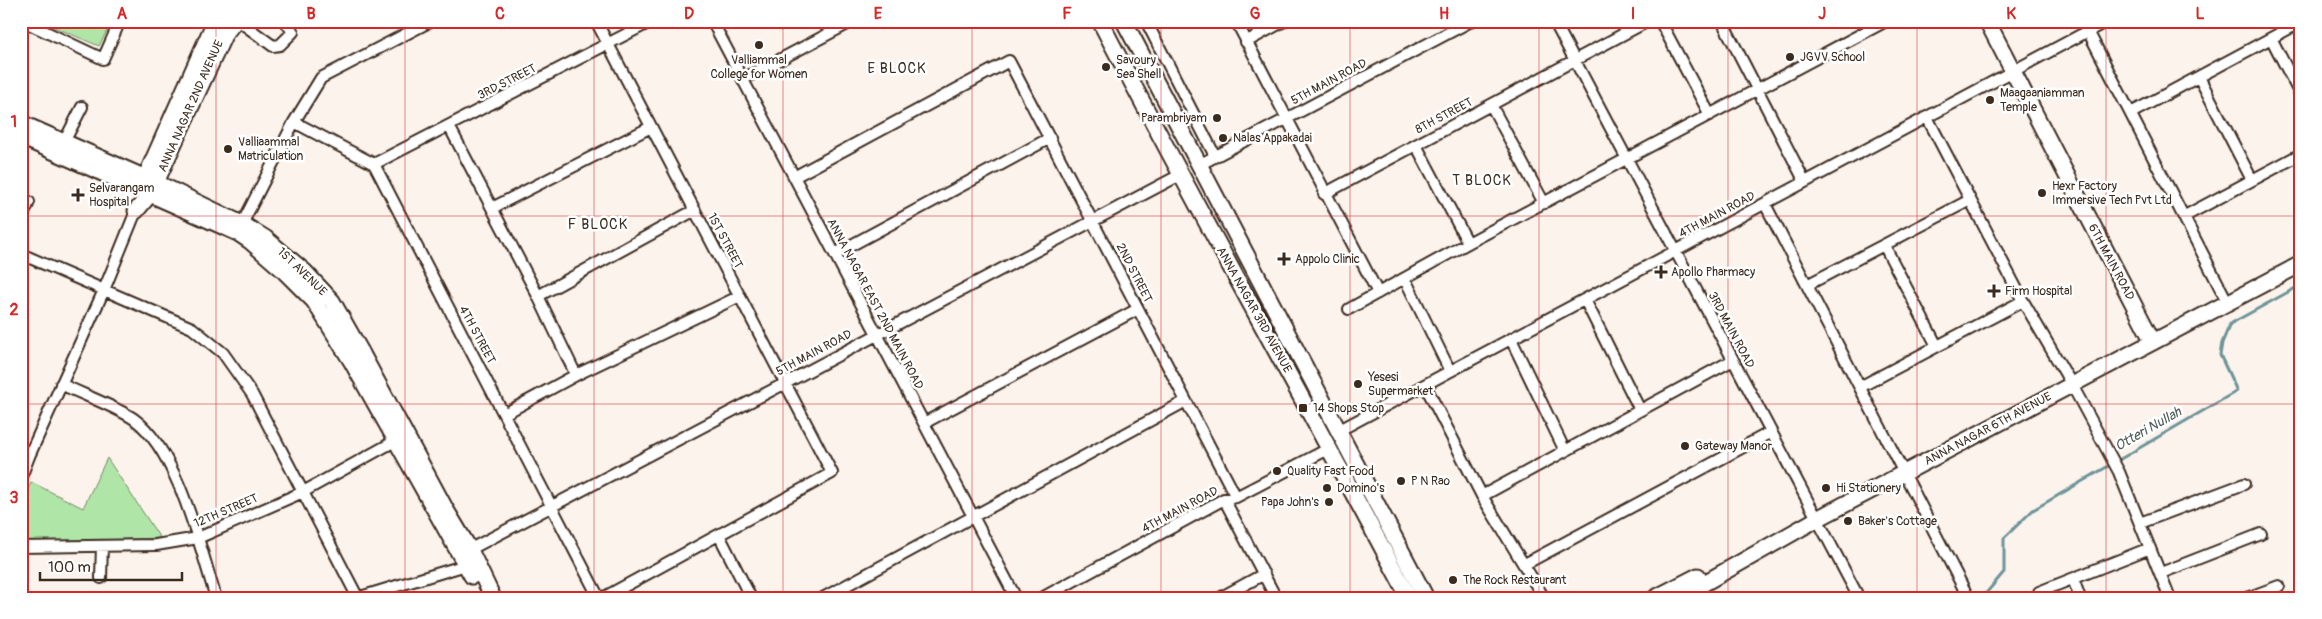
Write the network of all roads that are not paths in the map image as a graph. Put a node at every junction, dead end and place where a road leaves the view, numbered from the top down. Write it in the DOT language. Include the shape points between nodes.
graph roads {
  1 [pos="23,21"];
  2 [pos="120,21"];
  3 [pos="215,21"];
  4 [pos="235,21"];
  5 [pos="240,21"];
  6 [pos="285,21"];
  7 [pos="431,21"];
  8 [pos="596,21"];
  9 [pos="652,21"];
  10 [pos="712,21"];
  11 [pos="852,21"];
  12 [pos="1100,21"];
  13 [pos="1124,21"];
  14 [pos="1146,21"];
  15 [pos="1236,21"];
  16 [pos="1284,21"];
  17 [pos="1471,21"];
  18 [pos="1554,21"];
  19 [pos="1648,21"];
  20 [pos="1660,21"];
  21 [pos="1722,21"];
  22 [pos="1987,21"];
  23 [pos="2107,21"];
  24 [pos="1883,22"];
  25 [pos="2301,22"];
  26 [pos="2088,32"];
  27 [pos="2271,38"];
  28 [pos="1246,42"];
  29 [pos="608,44"];
  30 [pos="1574,60"];
  31 [pos="2012,72"];
  32 [pos="2199,77"];
  33 [pos="743,79"];
  34 [pos="1758,89"];
  35 [pos="2301,96"];
  36 [pos="1491,105"];
  37 [pos="82,107"];
  38 [pos="2132,113"];
  39 [pos="1710,115"];
  40 [pos="1927,117"];
  41 [pos="1286,119"];
  42 [pos="294,122"];
  43 [pos="21,123"];
  44 [pos="449,126"];
  45 [pos="651,127"];
  46 [pos="21,137"];
  47 [pos="1050,138"];
  48 [pos="64,142"];
  49 [pos="1416,145"];
  50 [pos="2301,154"];
  51 [pos="1215,156"];
  52 [pos="1628,158"];
  53 [pos="374,164"];
  54 [pos="1199,165"];
  55 [pos="1180,175"];
  56 [pos="794,177"];
  57 [pos="2252,180"];
  58 [pos="1805,182"];
  59 [pos="148,186"];
  60 [pos="1324,194"];
  61 [pos="21,197"];
  62 [pos="1970,200"];
  63 [pos="1544,203"];
  64 [pos="1765,204"];
  65 [pos="492,208"];
  66 [pos="695,210"];
  67 [pos="136,211"];
  68 [pos="2185,216"];
  69 [pos="21,220"];
  70 [pos="1092,221"];
  71 [pos="240,229"];
  72 [pos="1468,243"];
  73 [pos="1884,245"];
  74 [pos="1675,252"];
  75 [pos="21,254"];
  76 [pos="835,254"];
  77 [pos="2301,264"];
  78 [pos="1405,279"];
  79 [pos="1807,285"];
  80 [pos="104,290"];
  81 [pos="1378,293"];
  82 [pos="538,296"];
  83 [pos="740,296"];
  84 [pos="1585,300"];
  85 [pos="2023,301"];
  86 [pos="2228,302"];
  87 [pos="1138,309"];
  88 [pos="1349,309"];
  89 [pos="877,334"];
  90 [pos="1511,339"];
  91 [pos="2153,342"];
  92 [pos="1937,346"];
  93 [pos="1733,360"];
  94 [pos="1450,371"];
  95 [pos="576,375"];
  96 [pos="785,382"];
  97 [pos="61,384"];
  98 [pos="1425,385"];
  99 [pos="2072,385"];
  100 [pos="1860,387"];
  101 [pos="1186,401"];
  102 [pos="1640,410"];
  103 [pos="504,414"];
  104 [pos="924,423"];
  105 [pos="1338,431"];
  106 [pos="1771,432"];
  107 [pos="395,441"];
  108 [pos="1330,448"];
  109 [pos="1565,450"];
  110 [pos="25,452"];
  111 [pos="1904,473"];
  112 [pos="21,477"];
  113 [pos="2244,484"];
  114 [pos="303,492"];
  115 [pos="1482,496"];
  116 [pos="1236,497"];
  117 [pos="1224,499"];
  118 [pos="551,506"];
  119 [pos="974,516"];
  120 [pos="1817,519"];
  121 [pos="2140,524"];
  122 [pos="2261,534"];
  123 [pos="719,535"];
  124 [pos="198,538"];
  125 [pos="102,546"];
  126 [pos="21,547"];
  127 [pos="2150,548"];
  128 [pos="465,556"];
  129 [pos="1525,564"];
  130 [pos="2160,573"];
  131 [pos="1264,574"];
  132 [pos="101,578"];
  133 [pos="2072,579"];
  134 [pos="1706,580"];
  135 [pos="2279,586"];
  136 [pos="2039,592"];
  137 [pos="1966,594"];
  138 [pos="2168,597"];
  139 [pos="216,598"];
  140 [pos="357,598"];
  141 [pos="482,598"];
  142 [pos="493,598"];
  143 [pos="599,598"];
  144 [pos="604,598"];
  145 [pos="750,598"];
  146 [pos="824,598"];
  147 [pos="1016,598"];
  148 [pos="1042,598"];
  149 [pos="1220,598"];
  150 [pos="1276,598"];
  151 [pos="1409,598"];
  152 [pos="1426,598"];
  153 [pos="1544,598"];
  154 [pos="1655,598"];
  155 [pos="1678,598"];
  156 [pos="1859,598"];
  157 [pos="2080,598"];
  158 [pos="2247,598"];
  1 -- 2 [label="street" via="103,59"];
  3 -- 59 [label="street, ANNA NAGAR 2ND AVENUE"];
  4 -- 59 [label="street, ANNA NAGAR 2ND AVENUE" via="224,35"];
  5 -- 6 [label="street" via="277,46 293,32"];
  7 -- 42 [label="street" via="321,78"];
  8 -- 29 [label="street, 1ST STREET"];
  9 -- 29 [label="street, 3RD STREET"];
  10 -- 33 [label="street, ANNA NAGAR EAST 2ND MAIN ROAD"];
  11 -- 33 [label="street"];
  12 -- 55 [label="street, ANNA NAGAR 3RD AVENUE"];
  13 -- 54 [label="street, ANNA NAGAR 3RD AVENUE"];
  14 -- 51 [label="street"];
  15 -- 28 [label="street"];
  16 -- 28 [label="street"];
  17 -- 41 [label="street, 5TH MAIN ROAD"];
  18 -- 30 [label="street, 3RD MAIN ROAD"];
  19 -- 30 [label="street, 8TH STREET"];
  20 -- 39 [label="street"];
  21 -- 34 [label="street"];
  22 -- 31 [label="street, 6TH MAIN ROAD"];
  23 -- 26 [label="street, 4TH MAIN ROAD"];
  24 -- 34 [label="street"];
  25 -- 27 [label="street"];
  26 -- 31 [label="street, 4TH MAIN ROAD"];
  26 -- 38 [label="street"];
  27 -- 32 [label="street"];
  27 -- 35 [label="street"];
  28 -- 41 [label="street"];
  29 -- 44 [label="street, 3RD STREET"];
  29 -- 45 [label="street, 1ST STREET"];
  30 -- 36 [label="street, 8TH STREET"];
  30 -- 52 [label="street, 3RD MAIN ROAD"];
  31 -- 40 [label="street, 4TH MAIN ROAD"];
  31 -- 91 [label="street, 6TH MAIN ROAD"];
  32 -- 38 [label="street"];
  32 -- 57 [label="street"];
  33 -- 56 [label="street, ANNA NAGAR EAST 2ND MAIN ROAD"];
  34 -- 39 [label="street"];
  34 -- 58 [label="street"];
  36 -- 49 [label="street, 8TH STREET"];
  36 -- 63 [label="street"];
  37 -- 48 [label="street"];
  38 -- 68 [label="street"];
  39 -- 52 [label="street"];
  40 -- 58 [label="street, 4TH MAIN ROAD"];
  40 -- 62 [label="street"];
  41 -- 51 [label="street, 5TH MAIN ROAD"];
  41 -- 60 [label="street"];
  42 -- 53 [label="street"];
  42 -- 71 [label="street"];
  43 -- 48 [label="street, 1ST AVENUE"];
  44 -- 53 [label="street, 3RD STREET"];
  44 -- 65 [label="street"];
  45 -- 65 [label="street"];
  45 -- 66 [label="street, 1ST STREET"];
  46 -- 59 [label="street, 1ST AVENUE"];
  47 -- 56 [label="street, 2ND STREET" via="1009,61"];
  47 -- 70 [label="street, 2ND STREET"];
  47 -- 76 [label="street"];
  48 -- 59 [label="street, 1ST AVENUE"];
  49 -- 60 [label="street, 8TH STREET"];
  49 -- 72 [label="street"];
  50 -- 57 [label="street"];
  51 -- 54 [label="street, 5TH MAIN ROAD"];
  52 -- 63 [label="street"];
  52 -- 74 [label="street, 3RD MAIN ROAD"];
  53 -- 103 [label="street, 4TH STREET"];
  54 -- 105 [label="street, ANNA NAGAR 3RD AVENUE"];
  55 -- 70 [label="street, 5TH MAIN ROAD"];
  55 -- 108 [label="street, ANNA NAGAR 3RD AVENUE"];
  56 -- 76 [label="street, ANNA NAGAR EAST 2ND MAIN ROAD"];
  57 -- 68 [label="street"];
  58 -- 64 [label="street, 4TH MAIN ROAD"];
  59 -- 67 [label="street, ANNA NAGAR 2ND AVENUE"];
  59 -- 71 [label="street, 1ST AVENUE"];
  60 -- 81 [label="street"];
  61 -- 69 [label="street" via="29,202"];
  62 -- 73 [label="street"];
  62 -- 85 [label="street"];
  63 -- 72 [label="street"];
  64 -- 74 [label="street, 4TH MAIN ROAD"];
  64 -- 79 [label="street"];
  65 -- 82 [label="street"];
  66 -- 82 [label="street"];
  66 -- 83 [label="street, 1ST STREET"];
  67 -- 80 [label="street"];
  68 -- 86 [label="street"];
  70 -- 87 [label="street, 2ND STREET"];
  70 -- 89 [label="street, 5TH MAIN ROAD"];
  71 -- 107 [label="street, 1ST AVENUE" via="314,301"];
  71 -- 128 [label="street, 1ST AVENUE" via="265,238 305,272 332,301"];
  72 -- 78 [label="street"];
  73 -- 79 [label="street"];
  73 -- 92 [label="street"];
  74 -- 84 [label="street, 4TH MAIN ROAD"];
  74 -- 93 [label="street, 3RD MAIN ROAD"];
  75 -- 80 [label="street"];
  76 -- 89 [label="street, ANNA NAGAR EAST 2ND MAIN ROAD"];
  77 -- 86 [label="street, ANNA NAGAR 6TH AVENUE"];
  78 -- 81 [label="street"];
  78 -- 94 [label="street"];
  79 -- 100 [label="street"];
  80 -- 97 [label="street"];
  80 -- 114 [label="street" via="192,328 223,353 252,394"];
  81 -- 88 [label="street"];
  82 -- 95 [label="street"];
  83 -- 95 [label="street"];
  83 -- 96 [label="street, 1ST STREET"];
  84 -- 90 [label="street, 4TH MAIN ROAD"];
  84 -- 102 [label="street"];
  85 -- 92 [label="street"];
  85 -- 99 [label="street"];
  86 -- 91 [label="street, ANNA NAGAR 6TH AVENUE"];
  87 -- 101 [label="street, 2ND STREET"];
  87 -- 104 [label="street"];
  89 -- 96 [label="street, 5TH MAIN ROAD"];
  89 -- 104 [label="street, ANNA NAGAR EAST 2ND MAIN ROAD"];
  90 -- 94 [label="street, 4TH MAIN ROAD"];
  90 -- 109 [label="street"];
  91 -- 99 [label="street, ANNA NAGAR 6TH AVENUE"];
  92 -- 100 [label="street"];
  93 -- 102 [label="street"];
  93 -- 106 [label="street, 3RD MAIN ROAD"];
  94 -- 98 [label="street, 4TH MAIN ROAD"];
  95 -- 103 [label="street"];
  96 -- 118 [label="street, 5TH MAIN ROAD"];
  96 -- 123 [label="street, 1ST STREET" via="832,473"];
  97 -- 110 [label="street"];
  97 -- 124 [label="street" via="133,418 153,436 173,471"];
  98 -- 105 [label="street, 4TH MAIN ROAD"];
  98 -- 115 [label="street"];
  99 -- 111 [label="street, ANNA NAGAR 6TH AVENUE"];
  99 -- 121 [label="street" via="2119,472"];
  100 -- 111 [label="street"];
  101 -- 116 [label="street, 2ND STREET"];
  101 -- 119 [label="street"];
  102 -- 109 [label="street"];
  103 -- 118 [label="street, 4TH STREET"];
  104 -- 119 [label="street, ANNA NAGAR EAST 2ND MAIN ROAD"];
  105 -- 152 [label="street, ANNA NAGAR 3RD AVENUE"];
  106 -- 120 [label="street, 3RD MAIN ROAD"];
  106 -- 129 [label="street"];
  107 -- 114 [label="street, 12TH STREET"];
  107 -- 128 [label="street, 1ST AVENUE"];
  108 -- 116 [label="street, 4TH MAIN ROAD"];
  108 -- 151 [label="street, ANNA NAGAR 3RD AVENUE"];
  109 -- 115 [label="street"];
  110 -- 112 [label="street"];
  111 -- 120 [label="street, ANNA NAGAR 6TH AVENUE"];
  111 -- 137 [label="street"];
  113 -- 121 [label="street"];
  114 -- 124 [label="street, 12TH STREET"];
  114 -- 140 [label="street"];
  115 -- 129 [label="street"];
  116 -- 117 [label="street, 4TH MAIN ROAD"];
  117 -- 131 [label="street"];
  117 -- 148 [label="street, 4TH MAIN ROAD"];
  118 -- 128 [label="street, 5TH MAIN ROAD"];
  118 -- 143 [label="street, 4TH STREET"];
  119 -- 146 [label="street"];
  119 -- 147 [label="street, ANNA NAGAR EAST 2ND MAIN ROAD"];
  120 -- 134 [label="street, ANNA NAGAR 6TH AVENUE"];
  120 -- 156 [label="street, 3RD MAIN ROAD"];
  121 -- 127 [label="street"];
  122 -- 130 [label="street"];
  123 -- 144 [label="street"];
  123 -- 145 [label="street"];
  124 -- 125 [label="street, 12TH STREET" via="156,545"];
  124 -- 139 [label="street"];
  125 -- 126 [label="street, 12TH STREET"];
  125 -- 132 [label="street"];
  127 -- 130 [label="street"];
  127 -- 133 [label="street"];
  128 -- 140 [label="street, 5TH MAIN ROAD"];
  128 -- 141 [label="street, 1ST AVENUE"];
  128 -- 142 [label="street, 1ST AVENUE"];
  129 -- 153 [label="street"];
  130 -- 138 [label="street"];
  131 -- 149 [label="street"];
  131 -- 150 [label="street"];
  133 -- 136 [label="street"];
  133 -- 157 [label="street"];
  134 -- 154 [label="street" via="1697,576"];
  134 -- 155 [label="street, ANNA NAGAR 6TH AVENUE"];
  135 -- 158 [label="street"];
}
